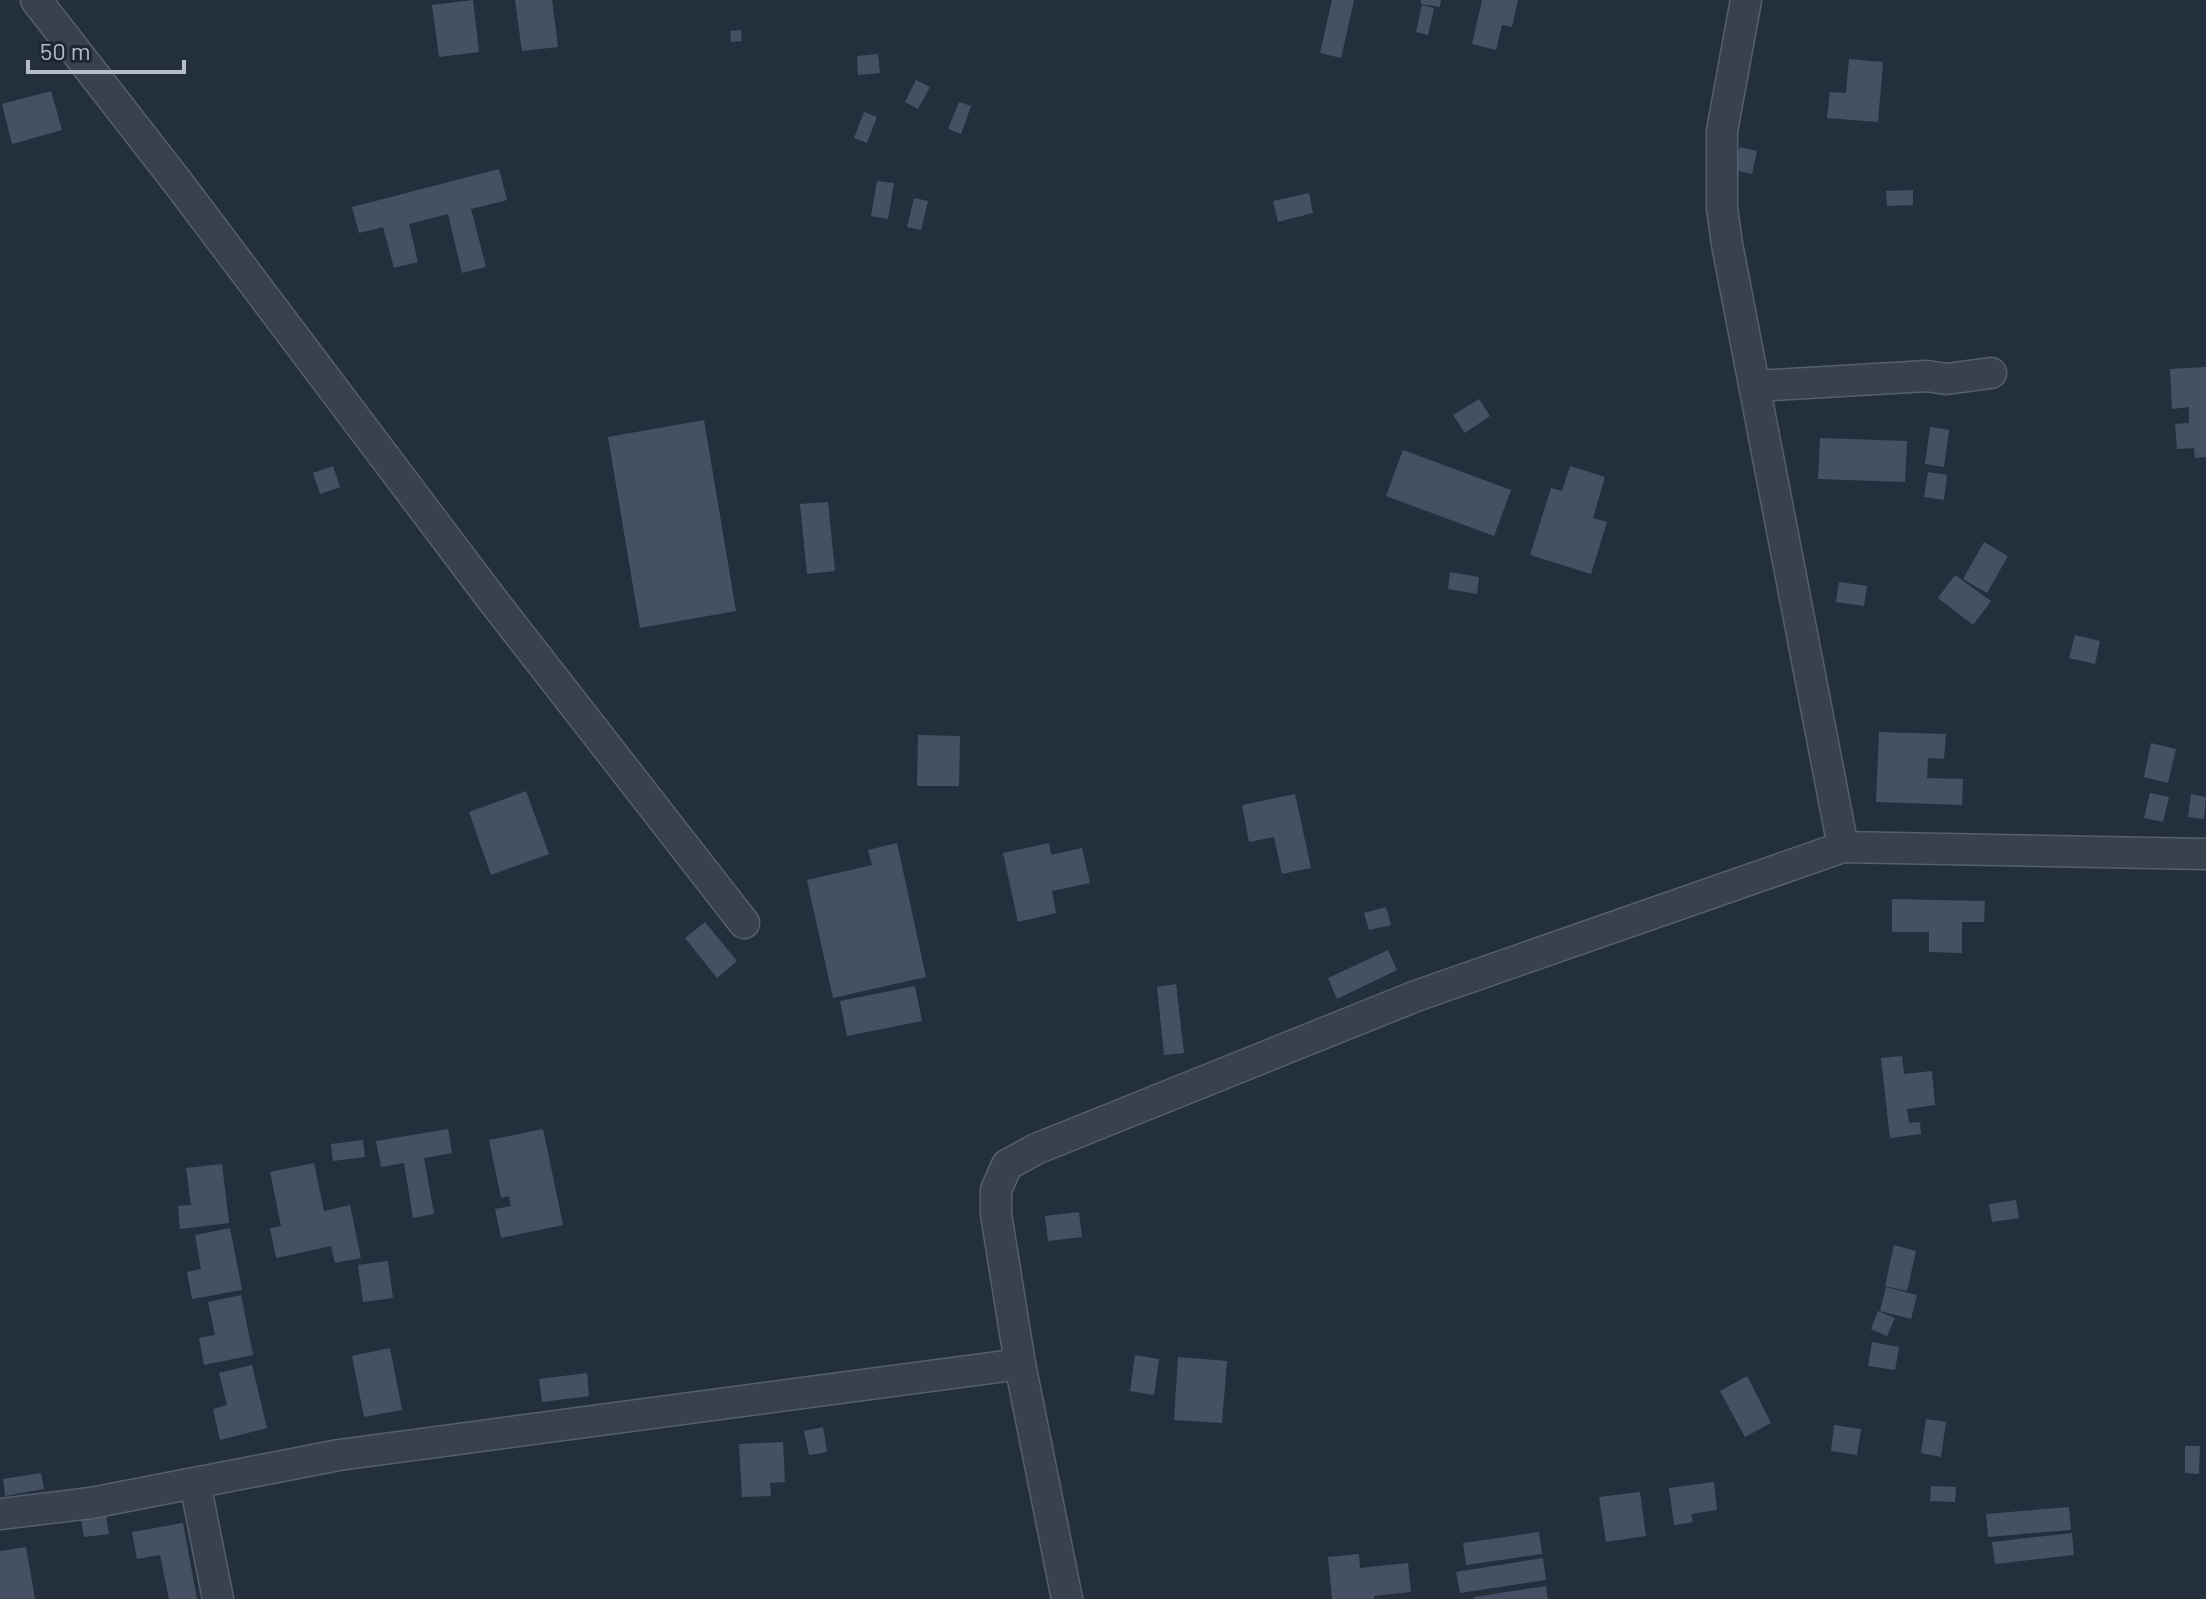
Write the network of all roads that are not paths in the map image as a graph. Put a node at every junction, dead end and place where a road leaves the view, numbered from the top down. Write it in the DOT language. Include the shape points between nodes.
graph roads {
  1 [pos="36,0"];
  2 [pos="1746,0"];
  3 [pos="1991,373"];
  4 [pos="1755,386"];
  5 [pos="1843,847"];
  6 [pos="2206,854"];
  7 [pos="744,923"];
  8 [pos="1020,1364"];
  9 [pos="195,1483"];
  10 [pos="0,1514"];
  11 [pos="218,1599"];
  12 [pos="1067,1599"];
  1 -- 7 [label="street"];
  2 -- 4 [label="street" via="1722,131 1721,172 1727,244"];
  3 -- 4 [label="street"];
  4 -- 5 [label="street"];
  5 -- 6 [label="street"];
  5 -- 8 [label="street" via="1416,996 1007,1165 996,1190 996,1214"];
  8 -- 9 [label="street" via="339,1455"];
  8 -- 12 [label="street"];
  9 -- 10 [label="street"];
  9 -- 11 [label="street"];
}
